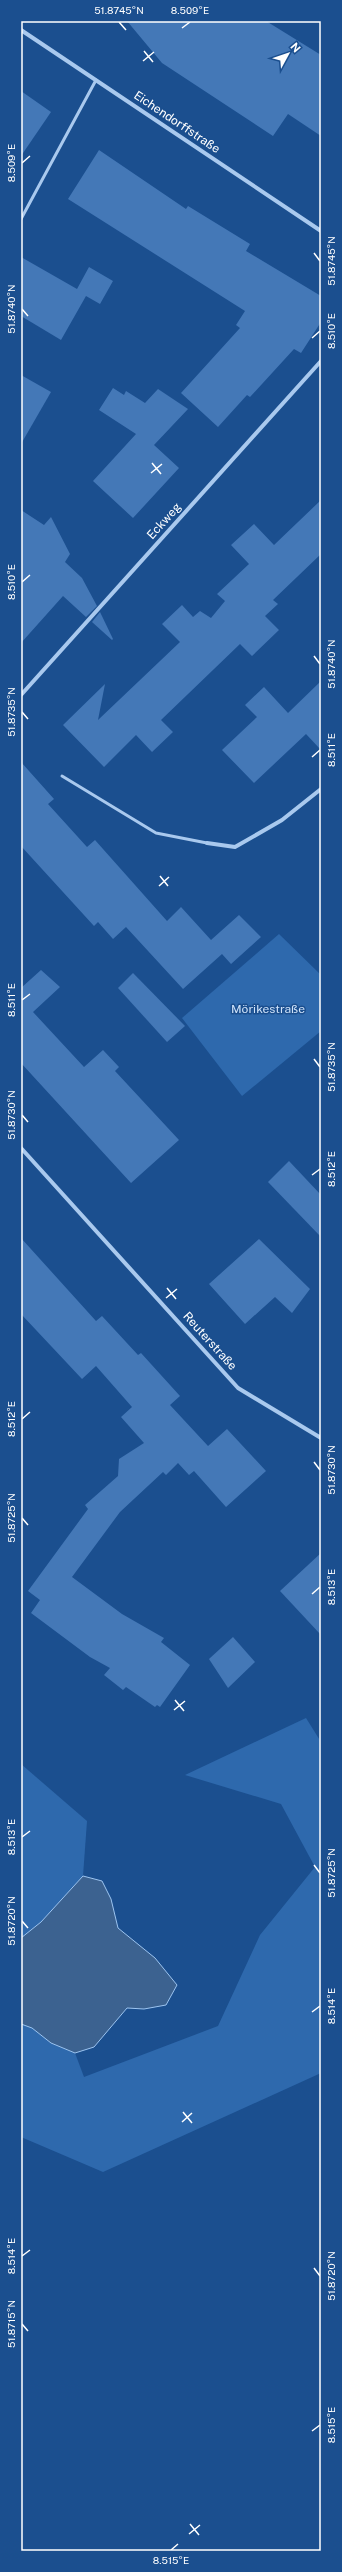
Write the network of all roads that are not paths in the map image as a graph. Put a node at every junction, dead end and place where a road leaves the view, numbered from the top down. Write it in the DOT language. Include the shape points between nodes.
graph roads {
  1 [pos="21,30"];
  2 [pos="96,80"];
  3 [pos="21,219"];
  4 [pos="321,231"];
  5 [pos="321,361"];
  6 [pos="21,695"];
  7 [pos="62,776"];
  8 [pos="321,789"];
  9 [pos="207,843"];
  10 [pos="21,1148"];
  11 [pos="321,1438"];
  1 -- 2 [label="street, Eichendorffstraße"];
  2 -- 3 [label="lane"];
  2 -- 4 [label="street, Eichendorffstraße"];
  5 -- 6 [label="street, Eckweg"];
  7 -- 9 [label="lane" via="156,833"];
  8 -- 9 [label="street" via="282,820 235,847"];
  10 -- 11 [label="street, Reuterstraße" via="238,1388"];
}
